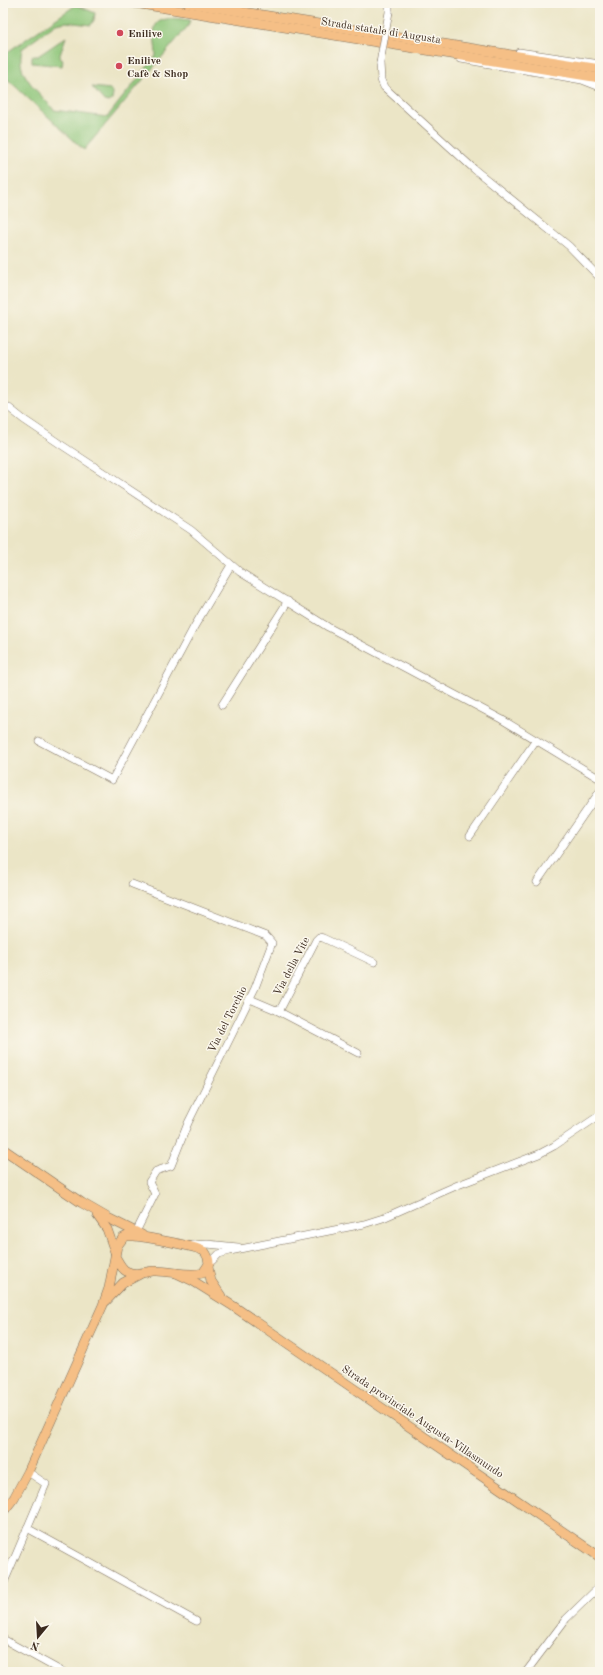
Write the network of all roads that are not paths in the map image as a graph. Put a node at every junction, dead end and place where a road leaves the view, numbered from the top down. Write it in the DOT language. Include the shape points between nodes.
graph roads {
  1 [pos="134,3"];
  2 [pos="188,3"];
  3 [pos="389,3"];
  4 [pos="430,50"];
  5 [pos="482,50"];
  6 [pos="600,64"];
  7 [pos="600,69"];
  8 [pos="600,78"];
  9 [pos="600,87"];
  10 [pos="600,278"];
  11 [pos="3,403"];
  12 [pos="231,565"];
  13 [pos="288,601"];
  14 [pos="222,705"];
  15 [pos="536,740"];
  16 [pos="39,742"];
  17 [pos="600,779"];
  18 [pos="600,791"];
  19 [pos="470,836"];
  20 [pos="537,882"];
  21 [pos="132,884"];
  22 [pos="374,962"];
  23 [pos="250,999"];
  24 [pos="276,1010"];
  25 [pos="358,1052"];
  26 [pos="600,1115"];
  27 [pos="3,1149"];
  28 [pos="82,1202"];
  29 [pos="136,1232"];
  30 [pos="147,1237"];
  31 [pos="186,1246"];
  32 [pos="248,1248"];
  33 [pos="115,1254"];
  34 [pos="208,1265"];
  35 [pos="176,1273"];
  36 [pos="140,1274"];
  37 [pos="103,1305"];
  38 [pos="233,1306"];
  39 [pos="28,1472"];
  40 [pos="3,1512"];
  41 [pos="27,1528"];
  42 [pos="600,1556"];
  43 [pos="3,1585"];
  44 [pos="600,1586"];
  45 [pos="196,1621"];
  46 [pos="3,1639"];
  47 [pos="63,1672"];
  48 [pos="526,1672"];
  1 -- 4 [label="main road, Strada statale di Augusta"];
  2 -- 5 [label="main road, Strada statale di Augusta"];
  3 -- 10 [label="street, bridge" via="380,63 384,88 474,169 569,246"];
  4 -- 8 [label="main road, Strada statale di Augusta"];
  4 -- 9 [label="street" via="470,62 582,80"];
  5 -- 6 [label="street" via="532,53"];
  5 -- 7 [label="main road, Strada statale di Augusta"];
  11 -- 12 [label="street" via="60,444 191,530"];
  12 -- 13 [label="street"];
  12 -- 16 [label="street" via="194,627 112,780"];
  13 -- 14 [label="street"];
  13 -- 15 [label="street" via="328,627"];
  15 -- 17 [label="street"];
  15 -- 19 [label="street"];
  18 -- 20 [label="street"];
  21 -- 23 [label="street, Via del Torchio" via="266,936 272,943"];
  22 -- 24 [label="street, Via della Vite" via="319,938 281,1008"];
  23 -- 24 [label="street, Via della Vite"];
  23 -- 29 [label="street, Via del Torchio" via="188,1123 171,1166 156,1171 149,1182 155,1194"];
  24 -- 25 [label="street"];
  26 -- 32 [label="street" via="539,1154 382,1218"];
  27 -- 28 [label="main road"];
  28 -- 29 [label="main road"];
  28 -- 33 [label="main road" via="104,1224"];
  29 -- 30 [label="main road"];
  30 -- 31 [label="main road"];
  30 -- 33 [label="main road" via="127,1236 120,1242"];
  31 -- 32 [label="street" via="207,1244"];
  31 -- 34 [label="main road" via="203,1251 208,1257"];
  32 -- 34 [label="street" via="219,1254"];
  33 -- 36 [label="main road" via="122,1268 133,1274"];
  33 -- 37 [label="main road"];
  34 -- 35 [label="main road" via="203,1273 197,1275"];
  34 -- 38 [label="main road" via="214,1287"];
  35 -- 36 [label="main road" via="152,1271"];
  35 -- 38 [label="main road"];
  36 -- 37 [label="main road" via="123,1284"];
  37 -- 39 [label="main road"];
  38 -- 42 [label="main road, Strada provinciale Augusta-Villasmundo"];
  39 -- 40 [label="main road"];
  39 -- 41 [label="street" via="46,1484"];
  41 -- 43 [label="street"];
  41 -- 45 [label="street"];
  44 -- 48 [label="street" via="566,1619"];
  46 -- 47 [label="street"];
}
